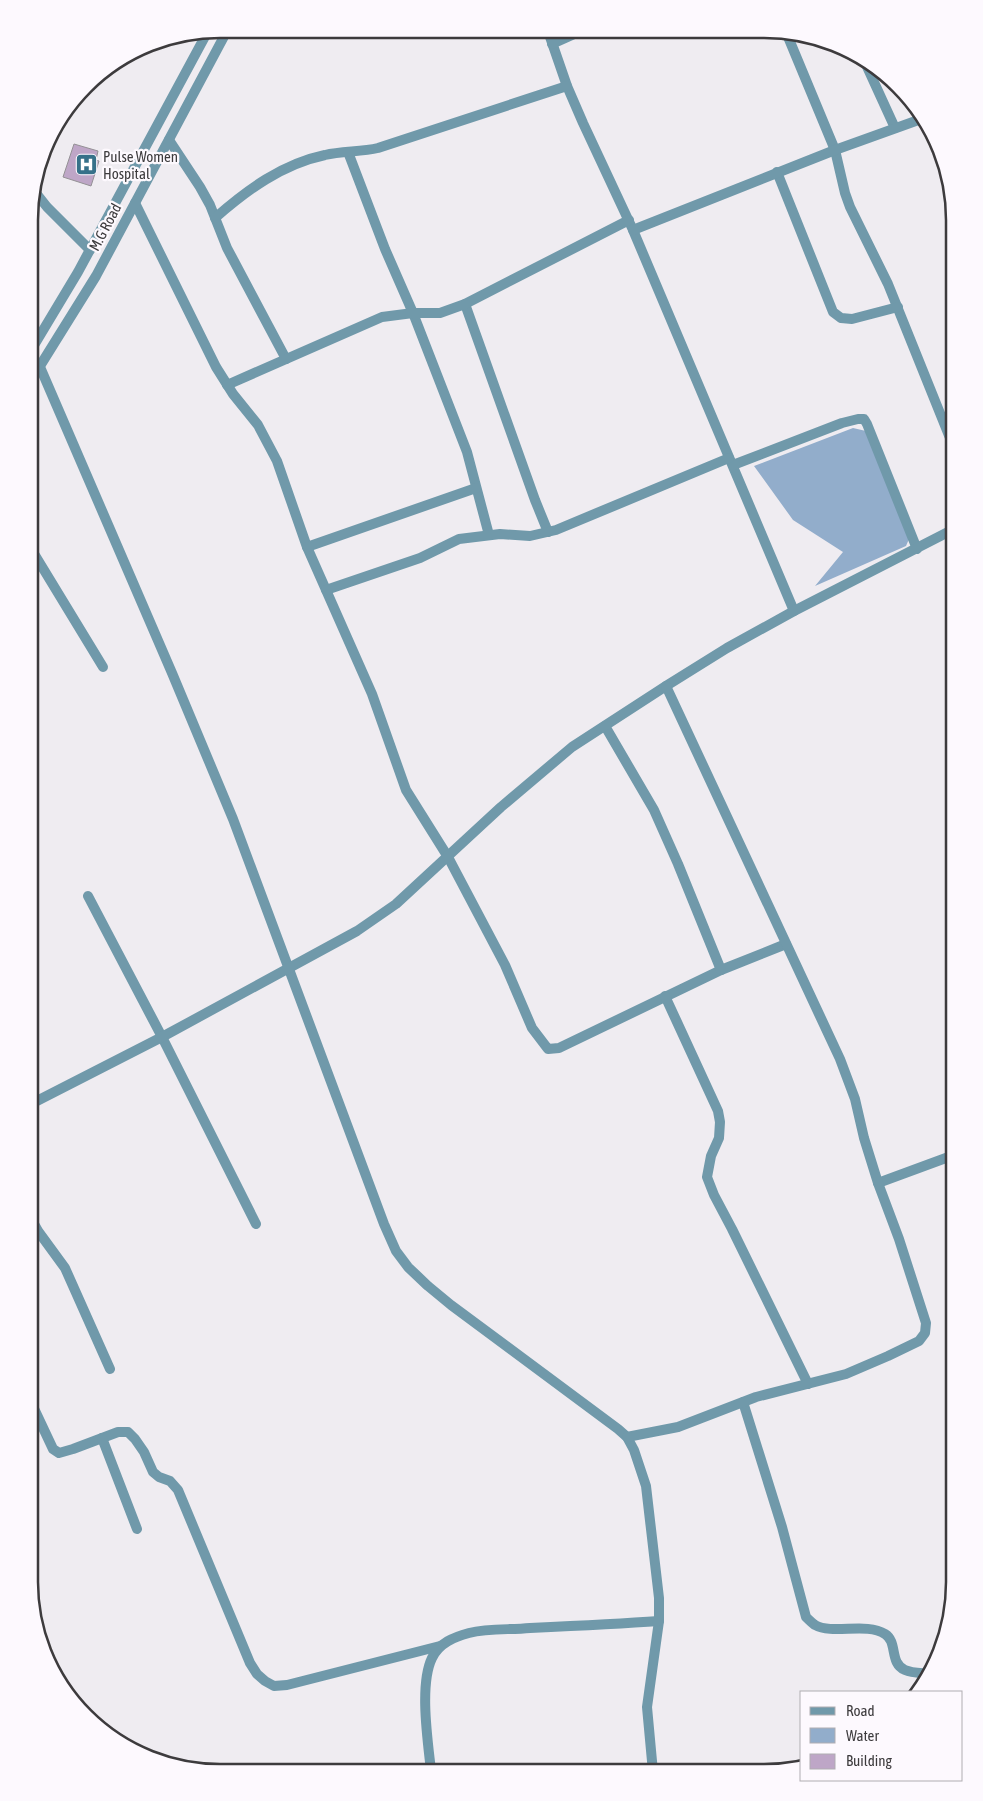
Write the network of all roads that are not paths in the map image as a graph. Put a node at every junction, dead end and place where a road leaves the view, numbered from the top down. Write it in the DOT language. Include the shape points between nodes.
graph roads {
  1 [pos="204,38"];
  2 [pos="223,38"];
  3 [pos="550,38"];
  4 [pos="565,38"];
  5 [pos="789,39"];
  6 [pos="552,44"];
  7 [pos="869,71"];
  8 [pos="567,86"];
  9 [pos="917,121"];
  10 [pos="895,128"];
  11 [pos="169,140"];
  12 [pos="835,150"];
  13 [pos="348,152"];
  14 [pos="777,172"];
  15 [pos="39,197"];
  16 [pos="135,203"];
  17 [pos="215,218"];
  18 [pos="631,225"];
  19 [pos="88,253"];
  20 [pos="101,266"];
  21 [pos="465,304"];
  22 [pos="898,307"];
  23 [pos="413,313"];
  24 [pos="38,338"];
  25 [pos="286,358"];
  26 [pos="40,366"];
  27 [pos="38,369"];
  28 [pos="227,385"];
  29 [pos="946,428"];
  30 [pos="731,461"];
  31 [pos="476,488"];
  32 [pos="548,532"];
  33 [pos="946,534"];
  34 [pos="489,535"];
  35 [pos="307,547"];
  36 [pos="917,549"];
  37 [pos="38,560"];
  38 [pos="326,590"];
  39 [pos="794,611"];
  40 [pos="103,667"];
  41 [pos="666,686"];
  42 [pos="605,726"];
  43 [pos="448,857"];
  44 [pos="88,896"];
  45 [pos="786,944"];
  46 [pos="289,969"];
  47 [pos="721,970"];
  48 [pos="665,996"];
  49 [pos="162,1037"];
  50 [pos="38,1100"];
  51 [pos="946,1158"];
  52 [pos="878,1183"];
  53 [pos="256,1224"];
  54 [pos="38,1232"];
  55 [pos="110,1369"];
  56 [pos="808,1384"];
  57 [pos="743,1402"];
  58 [pos="38,1417"];
  59 [pos="626,1437"];
  60 [pos="102,1438"];
  61 [pos="137,1530"];
  62 [pos="659,1621"];
  63 [pos="440,1646"];
  64 [pos="921,1673"];
  65 [pos="430,1764"];
  66 [pos="652,1764"];
  1 -- 19 [label="street, M.G Road"];
  2 -- 11 [label="street, M.G Road"];
  3 -- 6 [label="street"];
  4 -- 6 [label="street"];
  5 -- 12 [label="street"];
  6 -- 8 [label="street"];
  7 -- 10 [label="street"];
  8 -- 13 [label="street" via="378,148"];
  8 -- 18 [label="street"];
  9 -- 10 [label="street"];
  10 -- 12 [label="street"];
  11 -- 16 [label="street, M.G Road"];
  11 -- 17 [label="street" via="200,187"];
  12 -- 14 [label="street"];
  12 -- 22 [label="street" via="844,193"];
  13 -- 17 [label="street" via="311,158 274,174"];
  13 -- 23 [label="street"];
  14 -- 18 [label="street"];
  14 -- 22 [label="street" via="833,312 841,318 852,319"];
  15 -- 19 [label="street"];
  16 -- 20 [label="street, M.G Road"];
  16 -- 28 [label="street"];
  17 -- 25 [label="street" via="227,248"];
  18 -- 21 [label="street"];
  18 -- 30 [label="street"];
  19 -- 20 [label="street"];
  19 -- 24 [label="street, M.G Road"];
  20 -- 26 [label="street, M.G Road"];
  21 -- 23 [label="street" via="440,313"];
  21 -- 32 [label="street"];
  22 -- 29 [label="street"];
  23 -- 25 [label="street" via="382,317"];
  23 -- 31 [label="street" via="467,452"];
  25 -- 28 [label="street"];
  26 -- 27 [label="street, M.G Road"];
  26 -- 46 [label="street" via="203,746"];
  28 -- 35 [label="street" via="258,425 277,461"];
  30 -- 32 [label="street"];
  30 -- 36 [label="street" via="842,423 864,420"];
  30 -- 39 [label="street"];
  31 -- 34 [label="street"];
  31 -- 35 [label="street"];
  32 -- 34 [label="street" via="530,536"];
  33 -- 36 [label="street"];
  34 -- 38 [label="street" via="460,540 420,558"];
  35 -- 38 [label="street"];
  36 -- 39 [label="street"];
  37 -- 40 [label="street"];
  38 -- 43 [label="street" via="372,694 406,790"];
  39 -- 41 [label="street"];
  41 -- 42 [label="street"];
  41 -- 45 [label="street"];
  42 -- 43 [label="street" via="545,770"];
  42 -- 47 [label="street" via="654,810"];
  43 -- 46 [label="street" via="378,918"];
  43 -- 48 [label="street" via="505,965 532,1028 548,1049 559,1048"];
  44 -- 49 [label="street"];
  45 -- 47 [label="street"];
  45 -- 52 [label="street" via="840,1059 855,1099"];
  46 -- 49 [label="street"];
  46 -- 59 [label="street" via="384,1224 408,1267 451,1305"];
  47 -- 48 [label="street"];
  48 -- 56 [label="street" via="718,1111 719,1138 707,1177"];
  49 -- 50 [label="street"];
  49 -- 53 [label="street"];
  51 -- 52 [label="street"];
  52 -- 56 [label="street" via="923,1312 925,1333 919,1341 888,1356 846,1374"];
  54 -- 55 [label="street" via="64,1268"];
  56 -- 57 [label="street"];
  57 -- 59 [label="street" via="678,1427"];
  57 -- 64 [label="street" via="806,1617 825,1628 866,1629 886,1634 899,1665 905,1670"];
  58 -- 60 [label="street" via="53,1449 60,1453"];
  59 -- 62 [label="street" via="639,1461 646,1486 660,1598"];
  60 -- 61 [label="street"];
  60 -- 63 [label="street" via="128,1432 144,1452 152,1472 170,1481 178,1490 250,1663 265,1681 274,1686 300,1683"];
  62 -- 63 [label="street" via="485,1630 452,1639"];
  62 -- 66 [label="street" via="647,1707"];
  63 -- 65 [label="street" via="432,1658 426,1688"];
}
